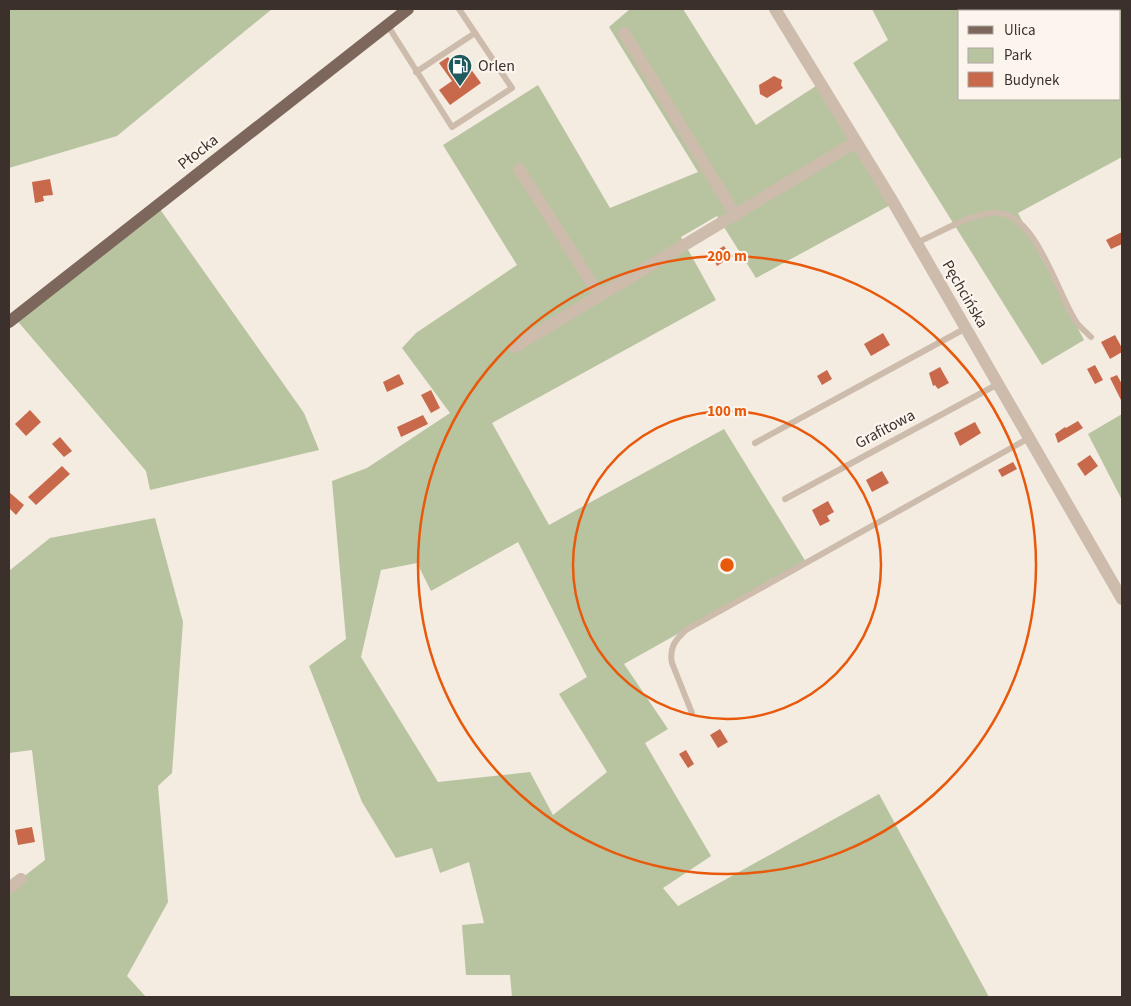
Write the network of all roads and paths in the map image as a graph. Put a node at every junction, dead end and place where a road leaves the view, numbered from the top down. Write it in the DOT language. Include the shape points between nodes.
graph roads {
  1 [pos="408,9"];
  2 [pos="459,9"];
  3 [pos="775,9"];
  4 [pos="388,26"];
  5 [pos="475,33"];
  6 [pos="624,33"];
  7 [pos="416,72"];
  8 [pos="856,142"];
  9 [pos="519,169"];
  10 [pos="736,216"];
  11 [pos="916,243"];
  12 [pos="600,296"];
  13 [pos="9,322"];
  14 [pos="966,328"];
  15 [pos="1091,337"];
  16 [pos="514,347"];
  17 [pos="998,384"];
  18 [pos="1029,438"];
  19 [pos="755,443"];
  20 [pos="785,499"];
  21 [pos="1122,599"];
  22 [pos="692,713"];
  23 [pos="21,878"];
  24 [pos="9,888"];
  1 -- 4 [label="main road, Płocka"];
  2 -- 5 [label="lane"];
  3 -- 8 [label="street, Pęchcińska"];
  4 -- 7 [label="lane"];
  4 -- 13 [label="main road, Płocka"];
  5 -- 7 [label="lane"];
  5 -- 7 [label="lane" via="512,88 452,127"];
  6 -- 10 [label="street"];
  8 -- 10 [label="street"];
  8 -- 11 [label="street, Pęchcińska"];
  9 -- 12 [label="street"];
  10 -- 12 [label="street"];
  11 -- 14 [label="street, Pęchcińska"];
  11 -- 15 [label="lane" via="993,212 1014,218 1032,236 1077,323"];
  12 -- 16 [label="street"];
  14 -- 17 [label="street, Pęchcińska"];
  14 -- 19 [label="lane"];
  17 -- 18 [label="street, Pęchcińska"];
  17 -- 20 [label="lane, Grafitowa"];
  18 -- 21 [label="street, Pęchcińska"];
  18 -- 22 [label="lane" via="686,630 677,638 670,654"];
  23 -- 24 [label="street"];
}
